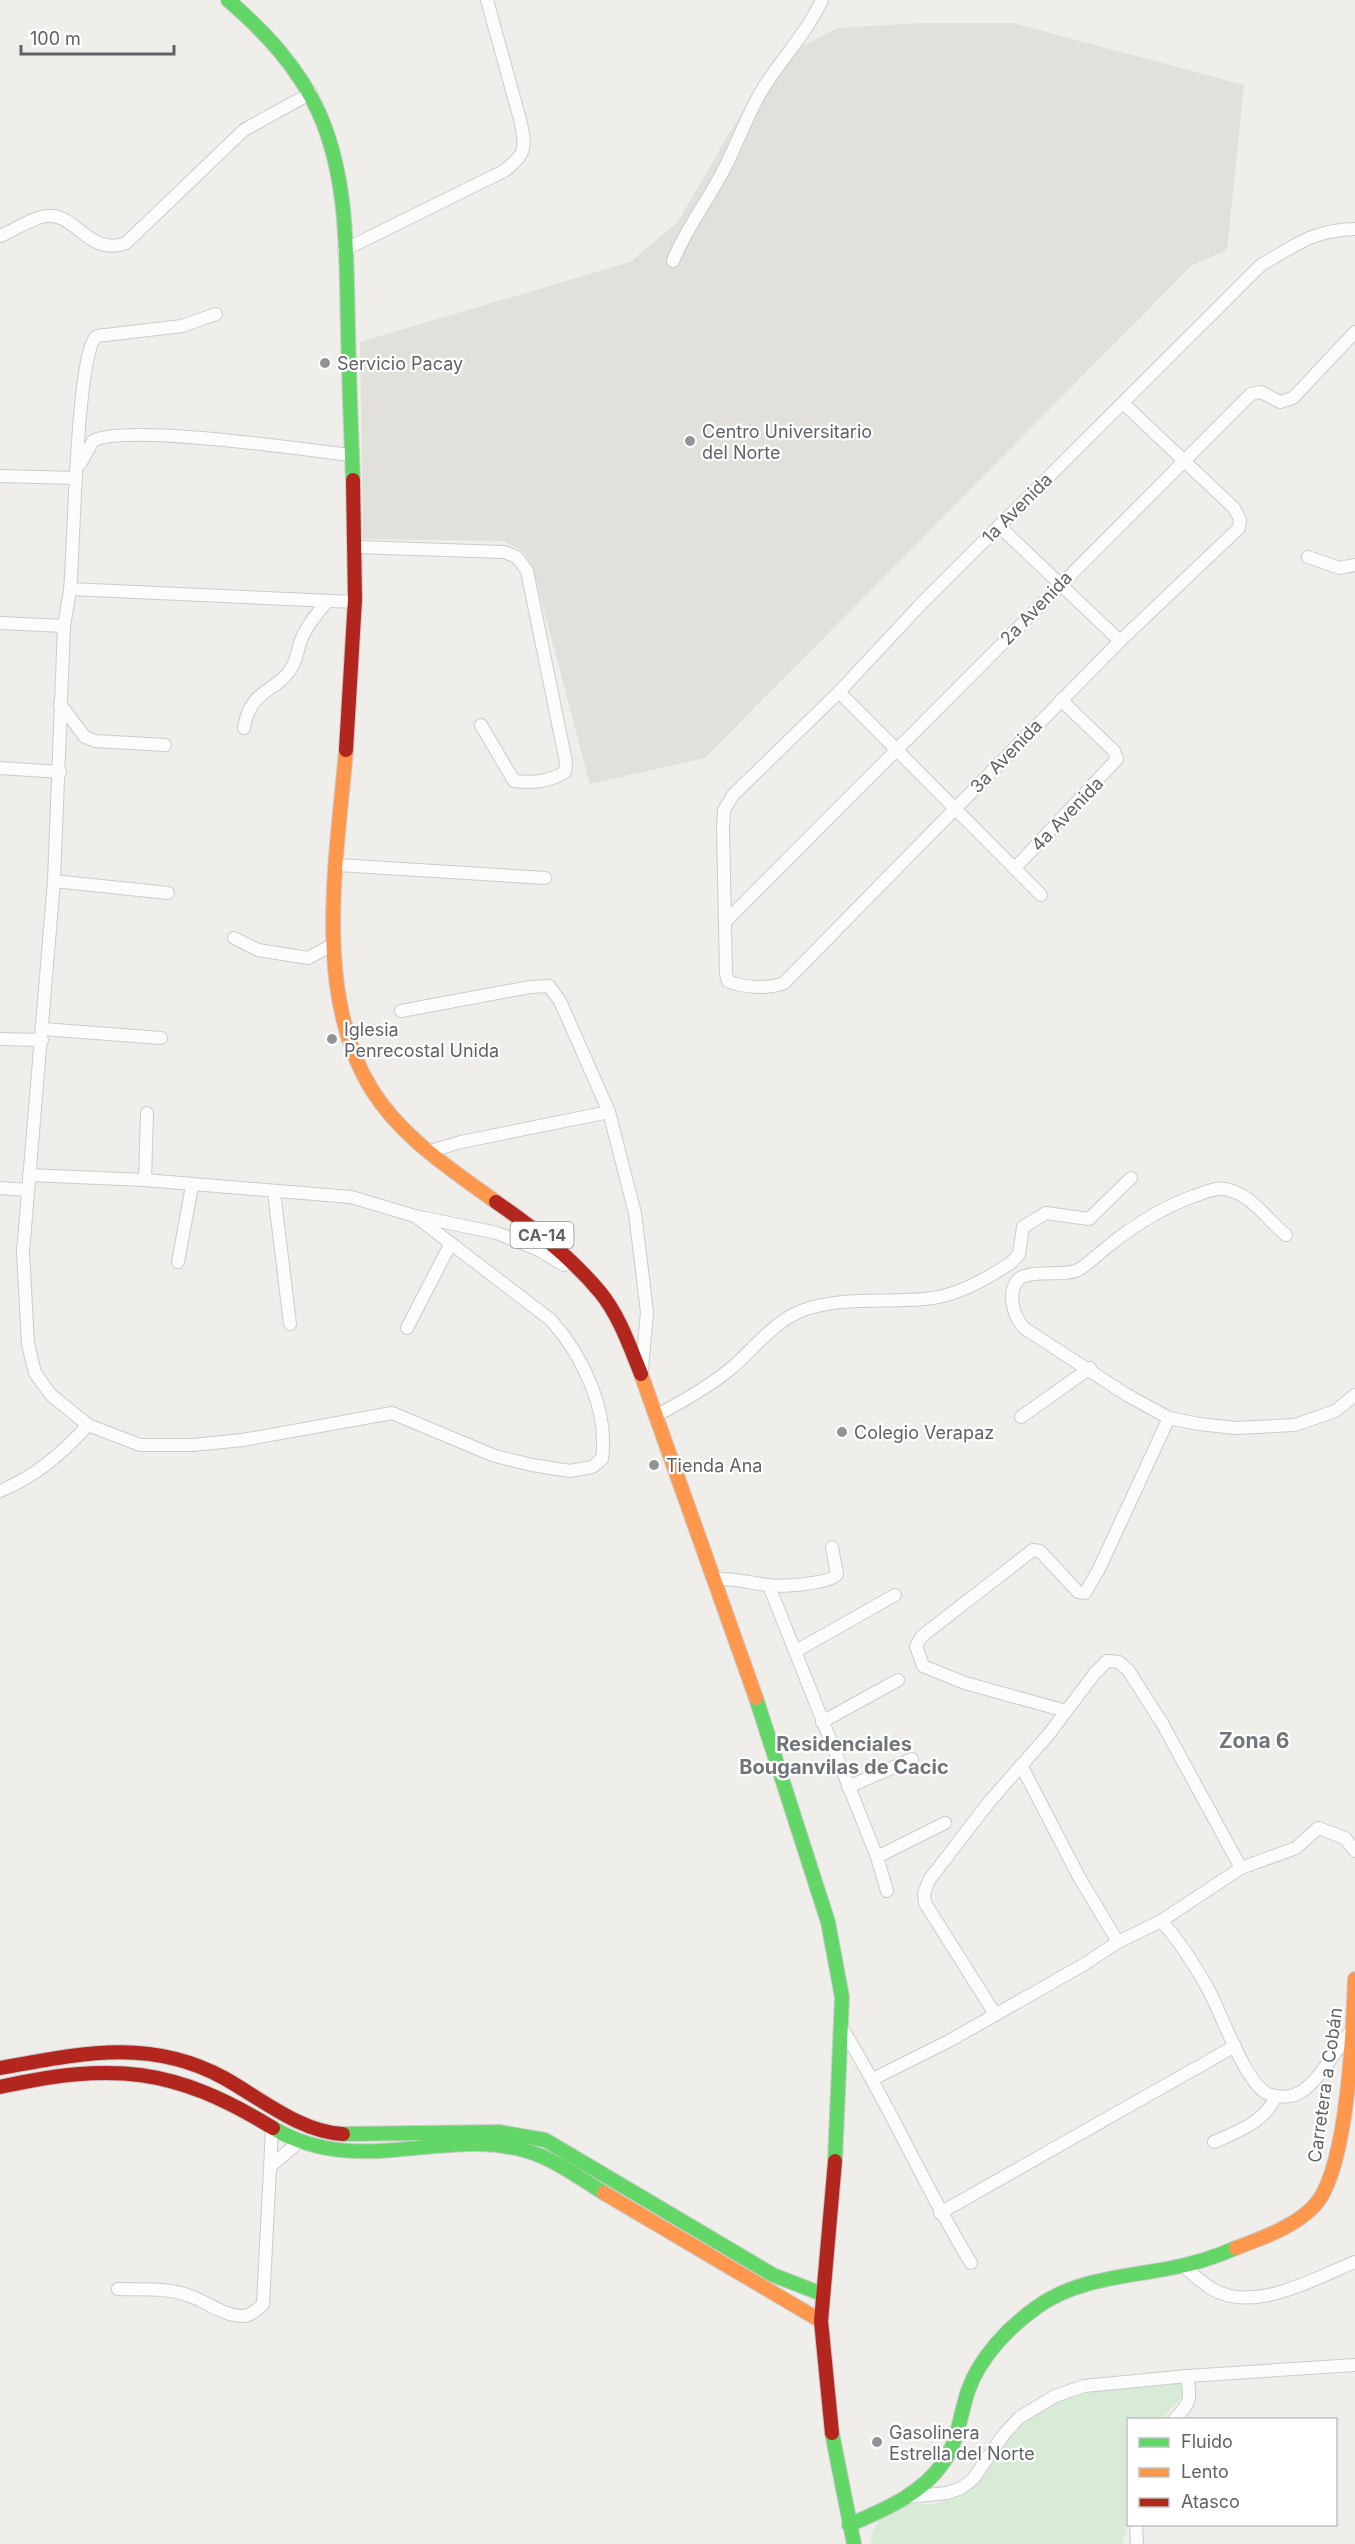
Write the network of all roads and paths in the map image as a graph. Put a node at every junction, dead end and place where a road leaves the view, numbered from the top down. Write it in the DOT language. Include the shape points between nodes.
graph roads {
  1 [pos="228,0"];
  2 [pos="487,0"];
  3 [pos="822,0"];
  4 [pos="310,93"];
  5 [pos="1355,229"];
  6 [pos="0,236"];
  7 [pos="344,250"];
  8 [pos="673,261"];
  9 [pos="216,314"];
  10 [pos="1355,332"];
  11 [pos="1124,403"];
  12 [pos="351,455"];
  13 [pos="1184,459"];
  14 [pos="76,473"];
  15 [pos="0,476"];
  16 [pos="999,526"];
  17 [pos="356,547"];
  18 [pos="1308,557"];
  19 [pos="1355,565"];
  20 [pos="1059,584"];
  21 [pos="70,589"];
  22 [pos="328,601"];
  23 [pos="355,602"];
  24 [pos="0,623"];
  25 [pos="64,626"];
  26 [pos="1120,641"];
  27 [pos="839,692"];
  28 [pos="1061,700"];
  29 [pos="60,704"];
  30 [pos="481,726"];
  31 [pos="244,728"];
  32 [pos="165,745"];
  33 [pos="896,752"];
  34 [pos="0,768"];
  35 [pos="60,772"];
  36 [pos="956,807"];
  37 [pos="338,865"];
  38 [pos="1016,867"];
  39 [pos="545,878"];
  40 [pos="54,880"];
  41 [pos="168,893"];
  42 [pos="1041,895"];
  43 [pos="726,921"];
  44 [pos="234,938"];
  45 [pos="334,944"];
  46 [pos="401,1011"];
  47 [pos="43,1034"];
  48 [pos="161,1038"];
  49 [pos="0,1039"];
  50 [pos="609,1112"];
  51 [pos="147,1113"];
  52 [pos="427,1152"];
  53 [pos="29,1175"];
  54 [pos="1131,1178"];
  55 [pos="145,1180"];
  56 [pos="192,1186"];
  57 [pos="0,1188"];
  58 [pos="27,1190"];
  59 [pos="274,1192"];
  60 [pos="415,1216"];
  61 [pos="1286,1235"];
  62 [pos="451,1244"];
  63 [pos="178,1262"];
  64 [pos="582,1276"];
  65 [pos="290,1324"];
  66 [pos="407,1328"];
  67 [pos="1090,1368"];
  68 [pos="642,1373"];
  69 [pos="1355,1395"];
  70 [pos="657,1415"];
  71 [pos="1022,1417"];
  72 [pos="1169,1418"];
  73 [pos="88,1425"];
  74 [pos="0,1491"];
  75 [pos="832,1547"];
  76 [pos="716,1579"];
  77 [pos="769,1586"];
  78 [pos="895,1595"];
  79 [pos="796,1651"];
  80 [pos="898,1680"];
  81 [pos="1066,1711"];
  82 [pos="822,1722"];
  83 [pos="912,1759"];
  84 [pos="1021,1765"];
  85 [pos="848,1787"];
  86 [pos="945,1823"];
  87 [pos="1355,1851"];
  88 [pos="877,1857"];
  89 [pos="1241,1868"];
  90 [pos="887,1891"];
  91 [pos="1161,1920"];
  92 [pos="1119,1942"];
  93 [pos="1355,1979"];
  94 [pos="995,2014"];
  95 [pos="1354,2027"];
  96 [pos="842,2029"];
  97 [pos="1235,2046"];
  98 [pos="0,2068"];
  99 [pos="873,2079"];
  100 [pos="0,2087"];
  101 [pos="1276,2096"];
  102 [pos="273,2130"];
  103 [pos="299,2142"];
  104 [pos="1214,2142"];
  105 [pos="272,2165"];
  106 [pos="940,2213"];
  107 [pos="1355,2262"];
  108 [pos="971,2263"];
  109 [pos="1183,2266"];
  110 [pos="118,2289"];
  111 [pos="822,2294"];
  112 [pos="821,2321"];
  113 [pos="1355,2365"];
  114 [pos="1187,2376"];
  115 [pos="1176,2418"];
  116 [pos="906,2498"];
  117 [pos="849,2525"];
  118 [pos="1136,2526"];
  119 [pos="854,2544"];
  120 [pos="1137,2544"];
  1 -- 4 [label="main road, CA-14" via="279,48"];
  2 -- 7 [label="street" via="521,123 523,153 504,171"];
  3 -- 8 [label="street" via="752,106 738,143 692,219"];
  4 -- 6 [label="street" via="244,130 126,243 110,245 95,241 55,216 44,216"];
  4 -- 7 [label="main road, CA-14" via="334,157"];
  5 -- 11 [label="street, 1a Avenida" via="1314,235 1261,265"];
  7 -- 12 [label="main road, CA-14"];
  9 -- 14 [label="street" via="182,326 93,339 85,374"];
  10 -- 13 [label="street, 2a Avenida" via="1293,398 1280,402 1261,392 1251,394"];
  11 -- 13 [label="street"];
  11 -- 16 [label="street, 1a Avenida"];
  12 -- 14 [label="street" via="215,440 117,435 93,441"];
  12 -- 17 [label="main road, CA-14"];
  13 -- 20 [label="street, 2a Avenida"];
  13 -- 26 [label="street, 3a Avenida" via="1234,508 1240,519 1239,528"];
  14 -- 15 [label="street"];
  14 -- 21 [label="street"];
  16 -- 20 [label="street"];
  16 -- 27 [label="street, 1a Avenida"];
  17 -- 23 [label="main road, CA-14"];
  17 -- 30 [label="street" via="504,552 522,561 565,772 536,783 514,781"];
  18 -- 19 [label="street" via="1340,568"];
  20 -- 26 [label="street"];
  20 -- 33 [label="street, 2a Avenida"];
  21 -- 22 [label="street"];
  21 -- 25 [label="street"];
  22 -- 23 [label="street"];
  22 -- 31 [label="street" via="301,638 292,667 263,691 252,705"];
  23 -- 37 [label="main road, CA-14"];
  24 -- 25 [label="street"];
  25 -- 29 [label="street"];
  26 -- 28 [label="street, 3a Avenida"];
  27 -- 33 [label="street"];
  27 -- 43 [label="street, 1a Avenida" via="733,795 724,810"];
  28 -- 36 [label="street, 3a Avenida"];
  28 -- 38 [label="street, 4a Avenida" via="1114,751 1117,759"];
  29 -- 32 [label="street" via="85,737 95,741"];
  29 -- 35 [label="street"];
  33 -- 36 [label="street"];
  33 -- 43 [label="street, 2a Avenida"];
  34 -- 35 [label="street"];
  35 -- 40 [label="street"];
  36 -- 38 [label="street"];
  36 -- 43 [label="street, 3a Avenida" via="776,986 736,985 728,981"];
  37 -- 39 [label="street"];
  37 -- 45 [label="main road, CA-14"];
  38 -- 42 [label="street"];
  40 -- 41 [label="street"];
  40 -- 47 [label="street"];
  44 -- 45 [label="street" via="258,951 308,958"];
  45 -- 52 [label="main road, CA-14" via="337,995 356,1057 372,1090"];
  46 -- 50 [label="street" via="549,986 561,1001"];
  47 -- 48 [label="street"];
  47 -- 49 [label="street"];
  47 -- 53 [label="street"];
  50 -- 52 [label="street"];
  50 -- 68 [label="street" via="635,1213 647,1312"];
  51 -- 55 [label="street"];
  52 -- 64 [label="main road, CA-14" via="546,1237"];
  53 -- 55 [label="street"];
  53 -- 58 [label="street"];
  54 -- 70 [label="street" via="1089,1219 1046,1213 1023,1227 1019,1254 1012,1262 943,1296 836,1303 801,1311 781,1322 697,1394"];
  55 -- 56 [label="street"];
  56 -- 59 [label="street"];
  56 -- 63 [label="street"];
  57 -- 58 [label="street"];
  58 -- 73 [label="street" via="23,1252 28,1344 35,1373 51,1395"];
  59 -- 60 [label="street" via="351,1197"];
  59 -- 65 [label="street"];
  60 -- 62 [label="street"];
  60 -- 64 [label="street" via="497,1233 539,1250"];
  61 -- 67 [label="street" via="1241,1193 1222,1188 1172,1204 1141,1222 1078,1270 1024,1275 1017,1281 1013,1299 1017,1320 1069,1359"];
  62 -- 66 [label="street"];
  62 -- 73 [label="street" via="551,1320 567,1338 591,1386 603,1427 602,1459 592,1467 570,1471 495,1456 392,1413 291,1433 194,1445 140,1445"];
  64 -- 68 [label="main road, CA-14" via="601,1293"];
  67 -- 71 [label="street"];
  67 -- 72 [label="street" via="1127,1395"];
  68 -- 70 [label="main road, CA-14"];
  69 -- 72 [label="street" via="1335,1411 1295,1425 1235,1428"];
  70 -- 76 [label="main road, CA-14"];
  72 -- 81 [label="street" via="1085,1593 1070,1586 1040,1551 1033,1550 922,1636 916,1646 922,1666 965,1683"];
  73 -- 74 [label="street" via="54,1459 22,1482"];
  75 -- 77 [label="street" via="835,1577 828,1581"];
  76 -- 77 [label="street" via="737,1578"];
  76 -- 96 [label="main road, CA-14" via="828,1922 842,1997"];
  77 -- 79 [label="street"];
  78 -- 79 [label="street"];
  79 -- 82 [label="street"];
  80 -- 82 [label="street"];
  81 -- 84 [label="street"];
  81 -- 89 [label="street" via="1107,1661 1119,1662 1128,1670 1162,1723"];
  82 -- 85 [label="street"];
  83 -- 85 [label="street"];
  84 -- 92 [label="street" via="1079,1877"];
  84 -- 94 [label="street" via="935,1872 924,1894 925,1903"];
  85 -- 88 [label="street"];
  86 -- 88 [label="street"];
  87 -- 89 [label="street" via="1345,1838 1318,1828 1296,1848"];
  88 -- 90 [label="street"];
  89 -- 91 [label="street"];
  91 -- 92 [label="street"];
  91 -- 97 [label="street" via="1186,1951 1209,1990"];
  92 -- 94 [label="street"];
  93 -- 95 [label="main road, Carretera a Cobán"];
  94 -- 99 [label="street"];
  95 -- 101 [label="street" via="1309,2086 1298,2094"];
  95 -- 109 [label="main road, Carretera a Cobán" via="1336,2153 1331,2176 1319,2199 1281,2230"];
  96 -- 99 [label="street"];
  96 -- 111 [label="main road, CA-14" via="839,2112"];
  97 -- 101 [label="street" via="1251,2077 1265,2092"];
  97 -- 106 [label="street"];
  98 -- 111 [label="main road" via="96,2051 136,2051 178,2059 221,2076 306,2125 333,2134 499,2132 545,2140 773,2275"];
  99 -- 106 [label="street"];
  100 -- 102 [label="main road" via="82,2071 153,2074 182,2081 235,2104"];
  101 -- 104 [label="street" via="1263,2116"];
  102 -- 103 [label="main road"];
  102 -- 105 [label="street"];
  103 -- 105 [label="street"];
  103 -- 112 [label="main road" via="333,2151 370,2154 461,2145 511,2147 542,2156"];
  105 -- 110 [label="street" via="263,2304 254,2313 230,2313 188,2295"];
  106 -- 108 [label="street"];
  107 -- 109 [label="street" via="1283,2291 1250,2298 1224,2295"];
  109 -- 116 [label="main road, Carretera a Cobán" via="1084,2284 1038,2307 974,2376 944,2463"];
  111 -- 112 [label="main road, CA-14"];
  112 -- 117 [label="main road, CA-14" via="831,2427"];
  113 -- 114 [label="street"];
  114 -- 115 [label="street" via="1190,2398"];
  114 -- 116 [label="street" via="1084,2386 1055,2396 1020,2417 973,2479 961,2488"];
  116 -- 117 [label="main road, Carretera a Cobán"];
  117 -- 119 [label="main road, CA-14"];
  118 -- 120 [label="street"];
}
